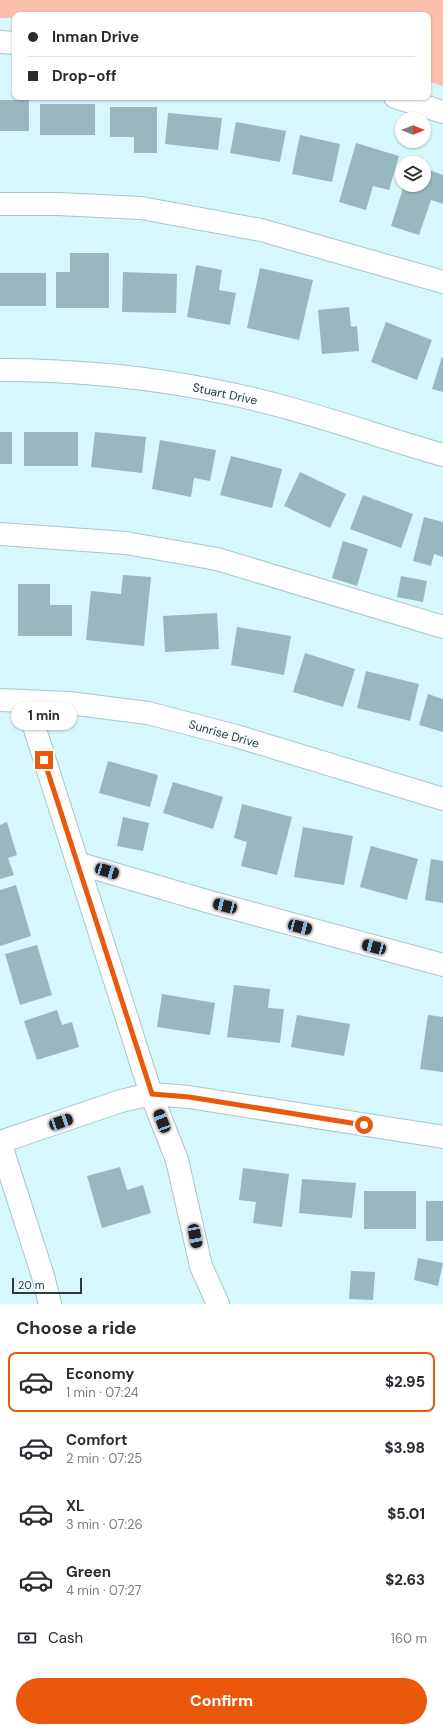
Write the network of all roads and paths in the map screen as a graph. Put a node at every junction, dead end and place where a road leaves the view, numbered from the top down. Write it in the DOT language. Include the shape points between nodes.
graph roads {
  1 [pos="0,42"];
  2 [pos="12,43"];
  3 [pos="405,100"];
  4 [pos="443,112"];
  5 [pos="0,204"];
  6 [pos="443,282"];
  7 [pos="0,370"];
  8 [pos="443,455"];
  9 [pos="0,534"];
  10 [pos="443,627"];
  11 [pos="0,700"];
  12 [pos="26,701"];
  13 [pos="443,799"];
  14 [pos="78,863"];
  15 [pos="443,964"];
  16 [pos="152,1094"];
  17 [pos="443,1137"];
  18 [pos="0,1142"];
  19 [pos="50,1304"];
  20 [pos="218,1304"];
  1 -- 2 [label="street"];
  3 -- 4 [label="street"];
  5 -- 6 [label="street" via="141,208 261,230"];
  7 -- 8 [label="street, Stuart Drive" via="43,370 131,377 223,392 312,415"];
  9 -- 10 [label="street" via="126,543 217,559"];
  11 -- 12 [label="street, Sunrise Drive"];
  12 -- 13 [label="street, Sunrise Drive" via="69,703 148,713 236,736"];
  12 -- 14 [label="street"];
  14 -- 15 [label="street" via="210,902"];
  14 -- 16 [label="street"];
  16 -- 17 [label="street" via="189,1097"];
  16 -- 18 [label="street" via="121,1101"];
  16 -- 20 [label="street" via="177,1160 201,1266"];
  18 -- 19 [label="street"];
}
